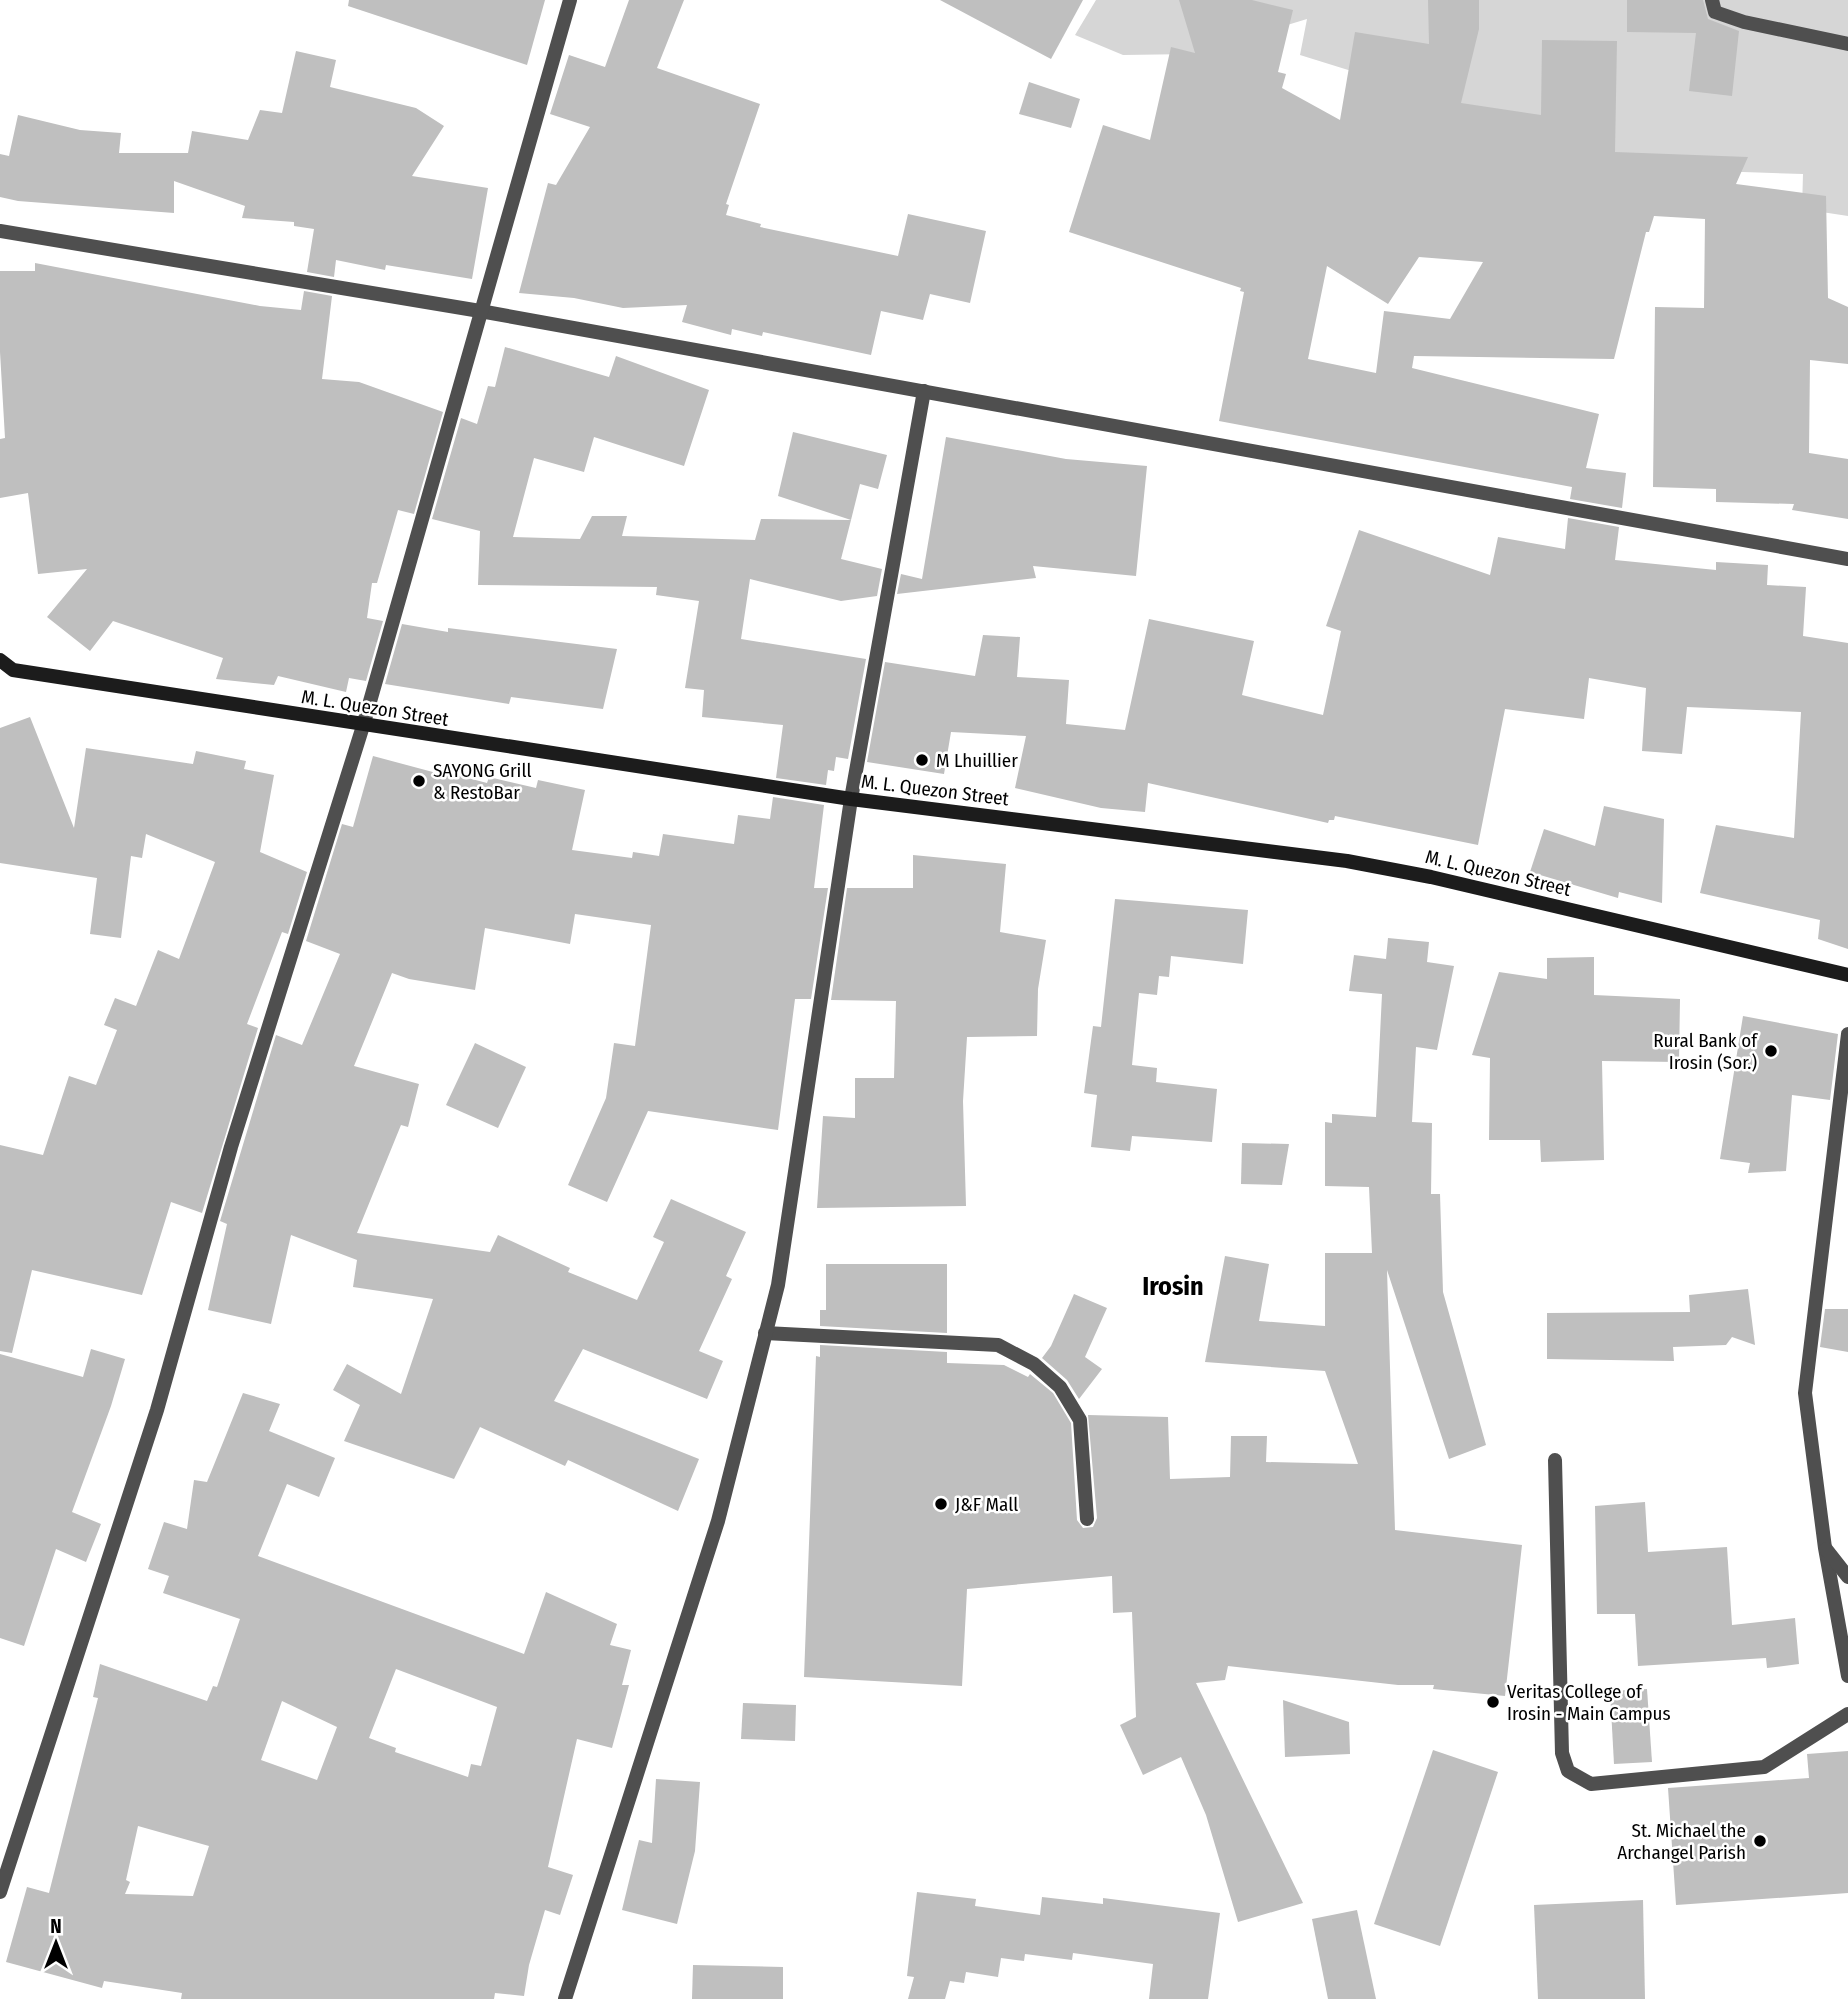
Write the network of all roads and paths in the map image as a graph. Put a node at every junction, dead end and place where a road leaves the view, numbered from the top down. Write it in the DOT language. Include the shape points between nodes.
graph roads {
  1 [pos="570,0"];
  2 [pos="1712,0"];
  3 [pos="1848,44"];
  4 [pos="0,231"];
  5 [pos="480,311"];
  6 [pos="924,391"];
  7 [pos="1848,559"];
  8 [pos="0,660"];
  9 [pos="6,672"];
  10 [pos="363,726"];
  11 [pos="851,799"];
  12 [pos="1848,975"];
  13 [pos="1848,1034"];
  14 [pos="765,1333"];
  15 [pos="1555,1460"];
  16 [pos="1087,1519"];
  17 [pos="1825,1548"];
  18 [pos="1848,1577"];
  19 [pos="1848,1676"];
  20 [pos="1848,1714"];
  21 [pos="0,1892"];
  22 [pos="565,1999"];
  1 -- 5 [label="street"];
  2 -- 3 [label="street" via="1714,12 1744,22"];
  4 -- 5 [label="street"];
  5 -- 6 [label="street"];
  5 -- 10 [label="street"];
  6 -- 7 [label="street"];
  6 -- 11 [label="street"];
  8 -- 9 [label="main road, M. L. Quezon Street"];
  9 -- 10 [label="main road, M. L. Quezon Street"];
  10 -- 11 [label="main road, M. L. Quezon Street"];
  10 -- 21 [label="street" via="231,1147 157,1409"];
  11 -- 12 [label="main road, M. L. Quezon Street" via="1347,861"];
  11 -- 14 [label="street" via="778,1285"];
  13 -- 17 [label="street" via="1805,1393"];
  14 -- 16 [label="street" via="998,1345 1034,1364 1060,1387 1080,1420"];
  14 -- 22 [label="street" via="718,1521"];
  15 -- 20 [label="street" via="1562,1753 1568,1771 1591,1784 1764,1768"];
  17 -- 18 [label="street"];
  17 -- 19 [label="street"];
}
